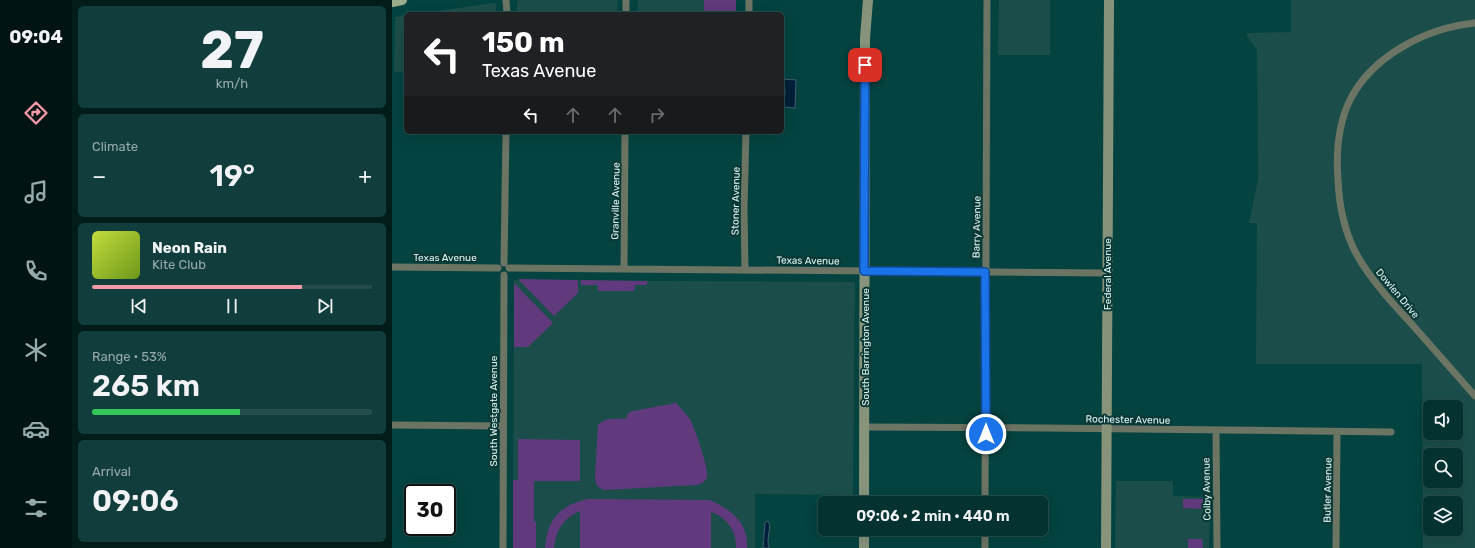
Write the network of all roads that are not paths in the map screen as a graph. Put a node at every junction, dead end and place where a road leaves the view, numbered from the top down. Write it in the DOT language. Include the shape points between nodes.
graph roads {
  1 [pos="402,0"];
  2 [pos="506,0"];
  3 [pos="626,0"];
  4 [pos="749,0"];
  5 [pos="868,0"];
  6 [pos="987,0"];
  7 [pos="1109,0"];
  8 [pos="392,2"];
  9 [pos="506,12"];
  10 [pos="626,12"];
  11 [pos="749,12"];
  12 [pos="1475,23"];
  13 [pos="506,134"];
  14 [pos="625,134"];
  15 [pos="746,134"];
  16 [pos="507,265"];
  17 [pos="392,267"];
  18 [pos="498,268"];
  19 [pos="624,269"];
  20 [pos="745,270"];
  21 [pos="864,271"];
  22 [pos="985,272"];
  23 [pos="1107,273"];
  24 [pos="504,275"];
  25 [pos="1475,396"];
  26 [pos="392,425"];
  27 [pos="503,426"];
  28 [pos="865,428"];
  29 [pos="986,428"];
  30 [pos="1106,429"];
  31 [pos="1216,430"];
  32 [pos="1337,432"];
  33 [pos="1391,432"];
  34 [pos="864,496"];
  35 [pos="985,496"];
  36 [pos="864,536"];
  37 [pos="985,536"];
  38 [pos="503,548"];
  39 [pos="864,548"];
  40 [pos="985,548"];
  41 [pos="1106,548"];
  42 [pos="1217,548"];
  43 [pos="1336,548"];
  1 -- 8 [label="main road"];
  2 -- 9 [label="street"];
  3 -- 10 [label="street"];
  4 -- 11 [label="street"];
  5 -- 21 [label="street, South Barrington Avenue" via="865,38"];
  6 -- 22 [label="street, Barry Avenue"];
  7 -- 23 [label="street, Federal Avenue"];
  12 -- 25 [label="street, Dowlen Drive" via="1446,28 1424,36 1388,57 1372,70 1360,85 1343,118 1337,149 1337,165 1340,206 1357,256 1373,281"];
  13 -- 16 [label="street"];
  14 -- 19 [label="street, Granville Avenue"];
  15 -- 20 [label="street, Stoner Avenue"];
  16 -- 18 [label="street" via="500,265"];
  16 -- 19 [label="street, Texas Avenue"];
  16 -- 24 [label="street" via="508,272"];
  17 -- 18 [label="street, Texas Avenue"];
  18 -- 24 [label="street"];
  19 -- 20 [label="street, Texas Avenue"];
  20 -- 21 [label="street, Texas Avenue"];
  21 -- 22 [label="street, Texas Avenue"];
  21 -- 28 [label="street, South Barrington Avenue"];
  22 -- 23 [label="street, Texas Avenue"];
  22 -- 29 [label="street, Barry Avenue"];
  23 -- 30 [label="street, Federal Avenue"];
  24 -- 27 [label="street, South Westgate Avenue"];
  26 -- 27 [label="street"];
  27 -- 38 [label="street, South Westgate Avenue"];
  28 -- 29 [label="street, Rochester Avenue"];
  28 -- 34 [label="street, South Barrington Avenue"];
  29 -- 30 [label="street, Rochester Avenue"];
  29 -- 35 [label="street, Barry Avenue"];
  30 -- 31 [label="street, Rochester Avenue"];
  30 -- 41 [label="street, Federal Avenue"];
  31 -- 32 [label="street, Rochester Avenue"];
  31 -- 42 [label="street, Colby Avenue"];
  32 -- 33 [label="street, Rochester Avenue"];
  32 -- 43 [label="street, Butler Avenue"];
  36 -- 39 [label="street"];
  37 -- 40 [label="street"];
}
